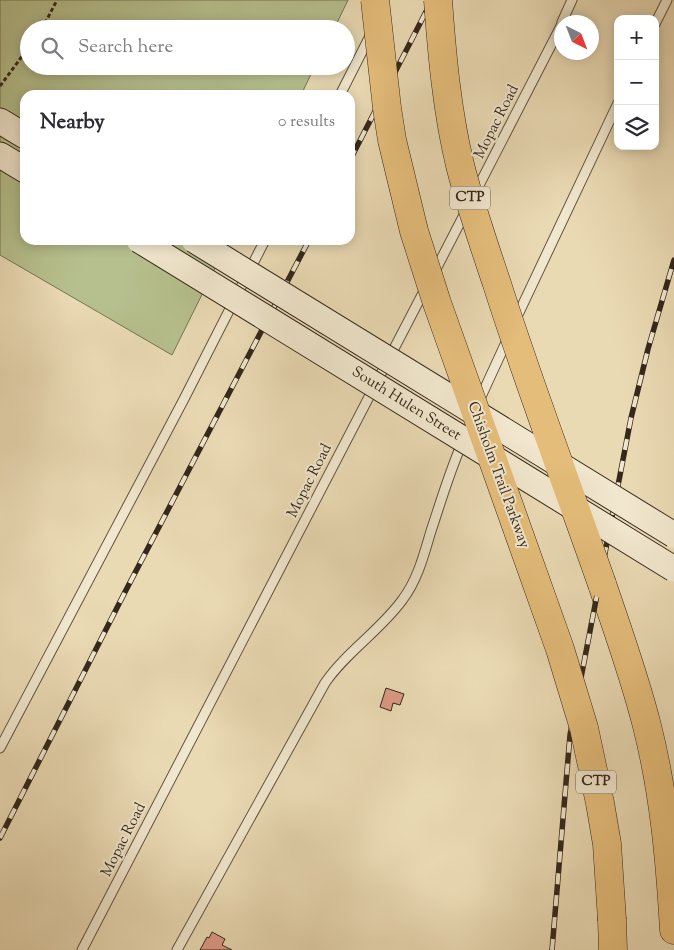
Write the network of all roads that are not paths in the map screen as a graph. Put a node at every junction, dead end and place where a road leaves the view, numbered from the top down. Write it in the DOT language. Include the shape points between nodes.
graph roads {
  1 [pos="438,0"];
  2 [pos="572,0"];
  3 [pos="667,0"];
  4 [pos="379,4"];
  5 [pos="565,15"];
  6 [pos="659,16"];
  7 [pos="554,38"];
  8 [pos="355,60"];
  9 [pos="349,75"];
  10 [pos="342,90"];
  11 [pos="617,105"];
  12 [pos="0,121"];
  13 [pos="20,133"];
  14 [pos="0,155"];
  15 [pos="20,167"];
  16 [pos="147,245"];
  17 [pos="202,245"];
  18 [pos="262,245"];
  19 [pos="674,535"];
  20 [pos="674,568"];
  21 [pos="0,748"];
  22 [pos="674,923"];
  23 [pos="82,950"];
  24 [pos="177,950"];
  25 [pos="613,950"];
  1 -- 22 [label="highway, CTP, bridge" via="444,67 460,166 511,330 602,584 647,727 667,840"];
  2 -- 5 [label="lane, Mopac Road"];
  3 -- 6 [label="lane"];
  4 -- 8 [label="lane"];
  4 -- 25 [label="highway, Chisholm Trail Parkway / CTP, bridge" via="386,108 414,231 436,304 560,649 584,728 605,836"];
  7 -- 23 [label="lane, Mopac Road"];
  9 -- 10 [label="lane"];
  11 -- 24 [label="lane" via="496,362 452,466 413,583 391,614 325,683"];
  12 -- 13 [label="main road"];
  14 -- 15 [label="main road"];
  16 -- 20 [label="main road, South Hulen Street, bridge"];
  17 -- 19 [label="main road, South Hulen Street, bridge"];
  18 -- 21 [label="lane"];
}
